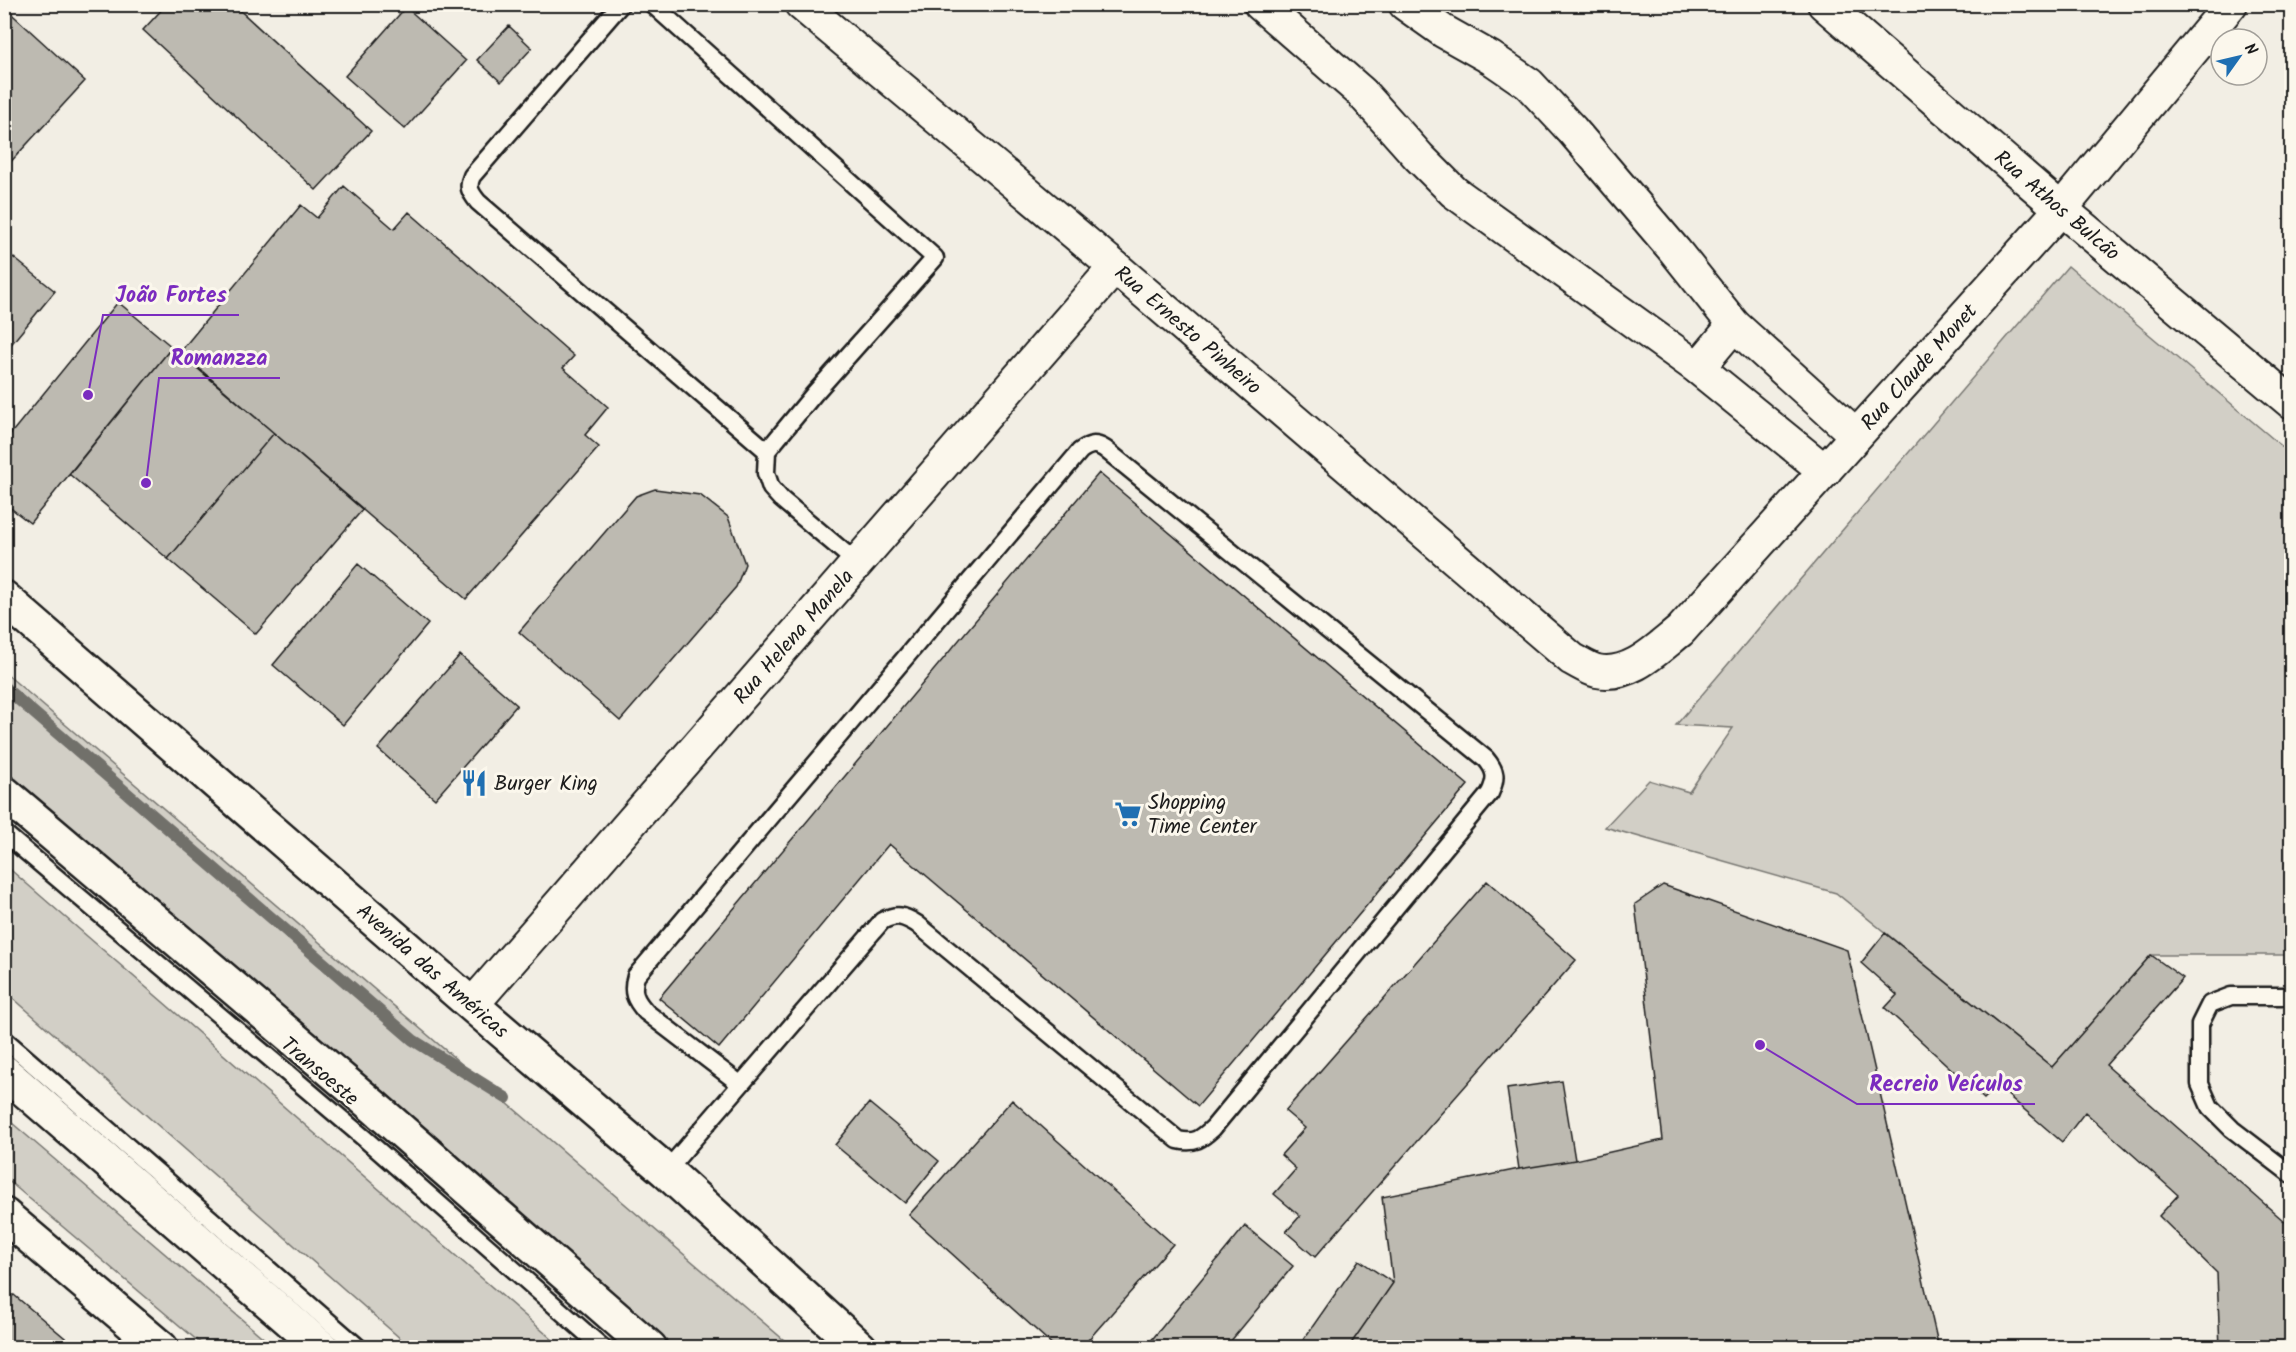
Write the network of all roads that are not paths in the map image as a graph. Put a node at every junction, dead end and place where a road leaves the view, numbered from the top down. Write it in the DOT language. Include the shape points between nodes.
graph roads {
  1 [pos="621,4"];
  2 [pos="652,4"];
  3 [pos="801,4"];
  4 [pos="1260,4"];
  5 [pos="1405,4"];
  6 [pos="1824,4"];
  7 [pos="2231,4"];
  8 [pos="2061,209"];
  9 [pos="1115,267"];
  10 [pos="1734,325"];
  11 [pos="1698,368"];
  12 [pos="2292,403"];
  13 [pos="1856,435"];
  14 [pos="767,451"];
  15 [pos="1825,471"];
  16 [pos="857,563"];
  17 [pos="4,598"];
  18 [pos="1572,659"];
  19 [pos="4,793"];
  20 [pos="4,832"];
  21 [pos="2292,996"];
  22 [pos="472,1005"];
  23 [pos="4,1039"];
  24 [pos="4,1072"];
  25 [pos="740,1084"];
  26 [pos="666,1171"];
  27 [pos="2292,1175"];
  28 [pos="4,1215"];
  29 [pos="160,1347"];
  30 [pos="322,1347"];
  31 [pos="359,1347"];
  32 [pos="603,1347"];
  33 [pos="650,1347"];
  34 [pos="860,1347"];
  1 -- 14 [label="lane" via="472,176 470,193"];
  2 -- 14 [label="lane" via="935,258"];
  3 -- 9 [label="street, Rua Ernesto Pinheiro"];
  4 -- 11 [label="street" via="1361,92 1454,192"];
  5 -- 10 [label="street" via="1529,84 1579,138"];
  6 -- 8 [label="street, Rua Athos Bulcão"];
  7 -- 8 [label="street, Rua Claude Monet"];
  8 -- 12 [label="street, Rua Athos Bulcão"];
  8 -- 13 [label="street, Rua Claude Monet"];
  9 -- 16 [label="street, Rua Helena Manela"];
  9 -- 18 [label="street, Rua Ernesto Pinheiro"];
  10 -- 11 [label="street"];
  10 -- 13 [label="street"];
  11 -- 15 [label="street"];
  13 -- 15 [label="street, Rua Claude Monet"];
  14 -- 16 [label="lane" via="766,474 771,488"];
  15 -- 18 [label="street, Rua Claude Monet" via="1680,631 1648,656 1625,669 1598,671"];
  16 -- 22 [label="street, Rua Helena Manela"];
  17 -- 22 [label="main road, Avenida das Américas"];
  19 -- 33 [label="main road"];
  20 -- 32 [label="lane, Transoeste"];
  21 -- 27 [label="lane" via="2231,996 2210,1004 2200,1024 2200,1084 2210,1107 2232,1129"];
  22 -- 26 [label="main road, Avenida das Américas"];
  23 -- 31 [label="lane"];
  24 -- 30 [label="main road"];
  25 -- 25 [label="lane" via="882,921 894,915 917,924 1178,1140 1189,1143 1202,1138 1490,793 1496,780 1494,769 1105,449 1089,445 636,976 632,988 636,1001 646,1012"];
  25 -- 26 [label="lane"];
  26 -- 34 [label="main road, Avenida das Américas"];
  28 -- 29 [label="main road"];
}
